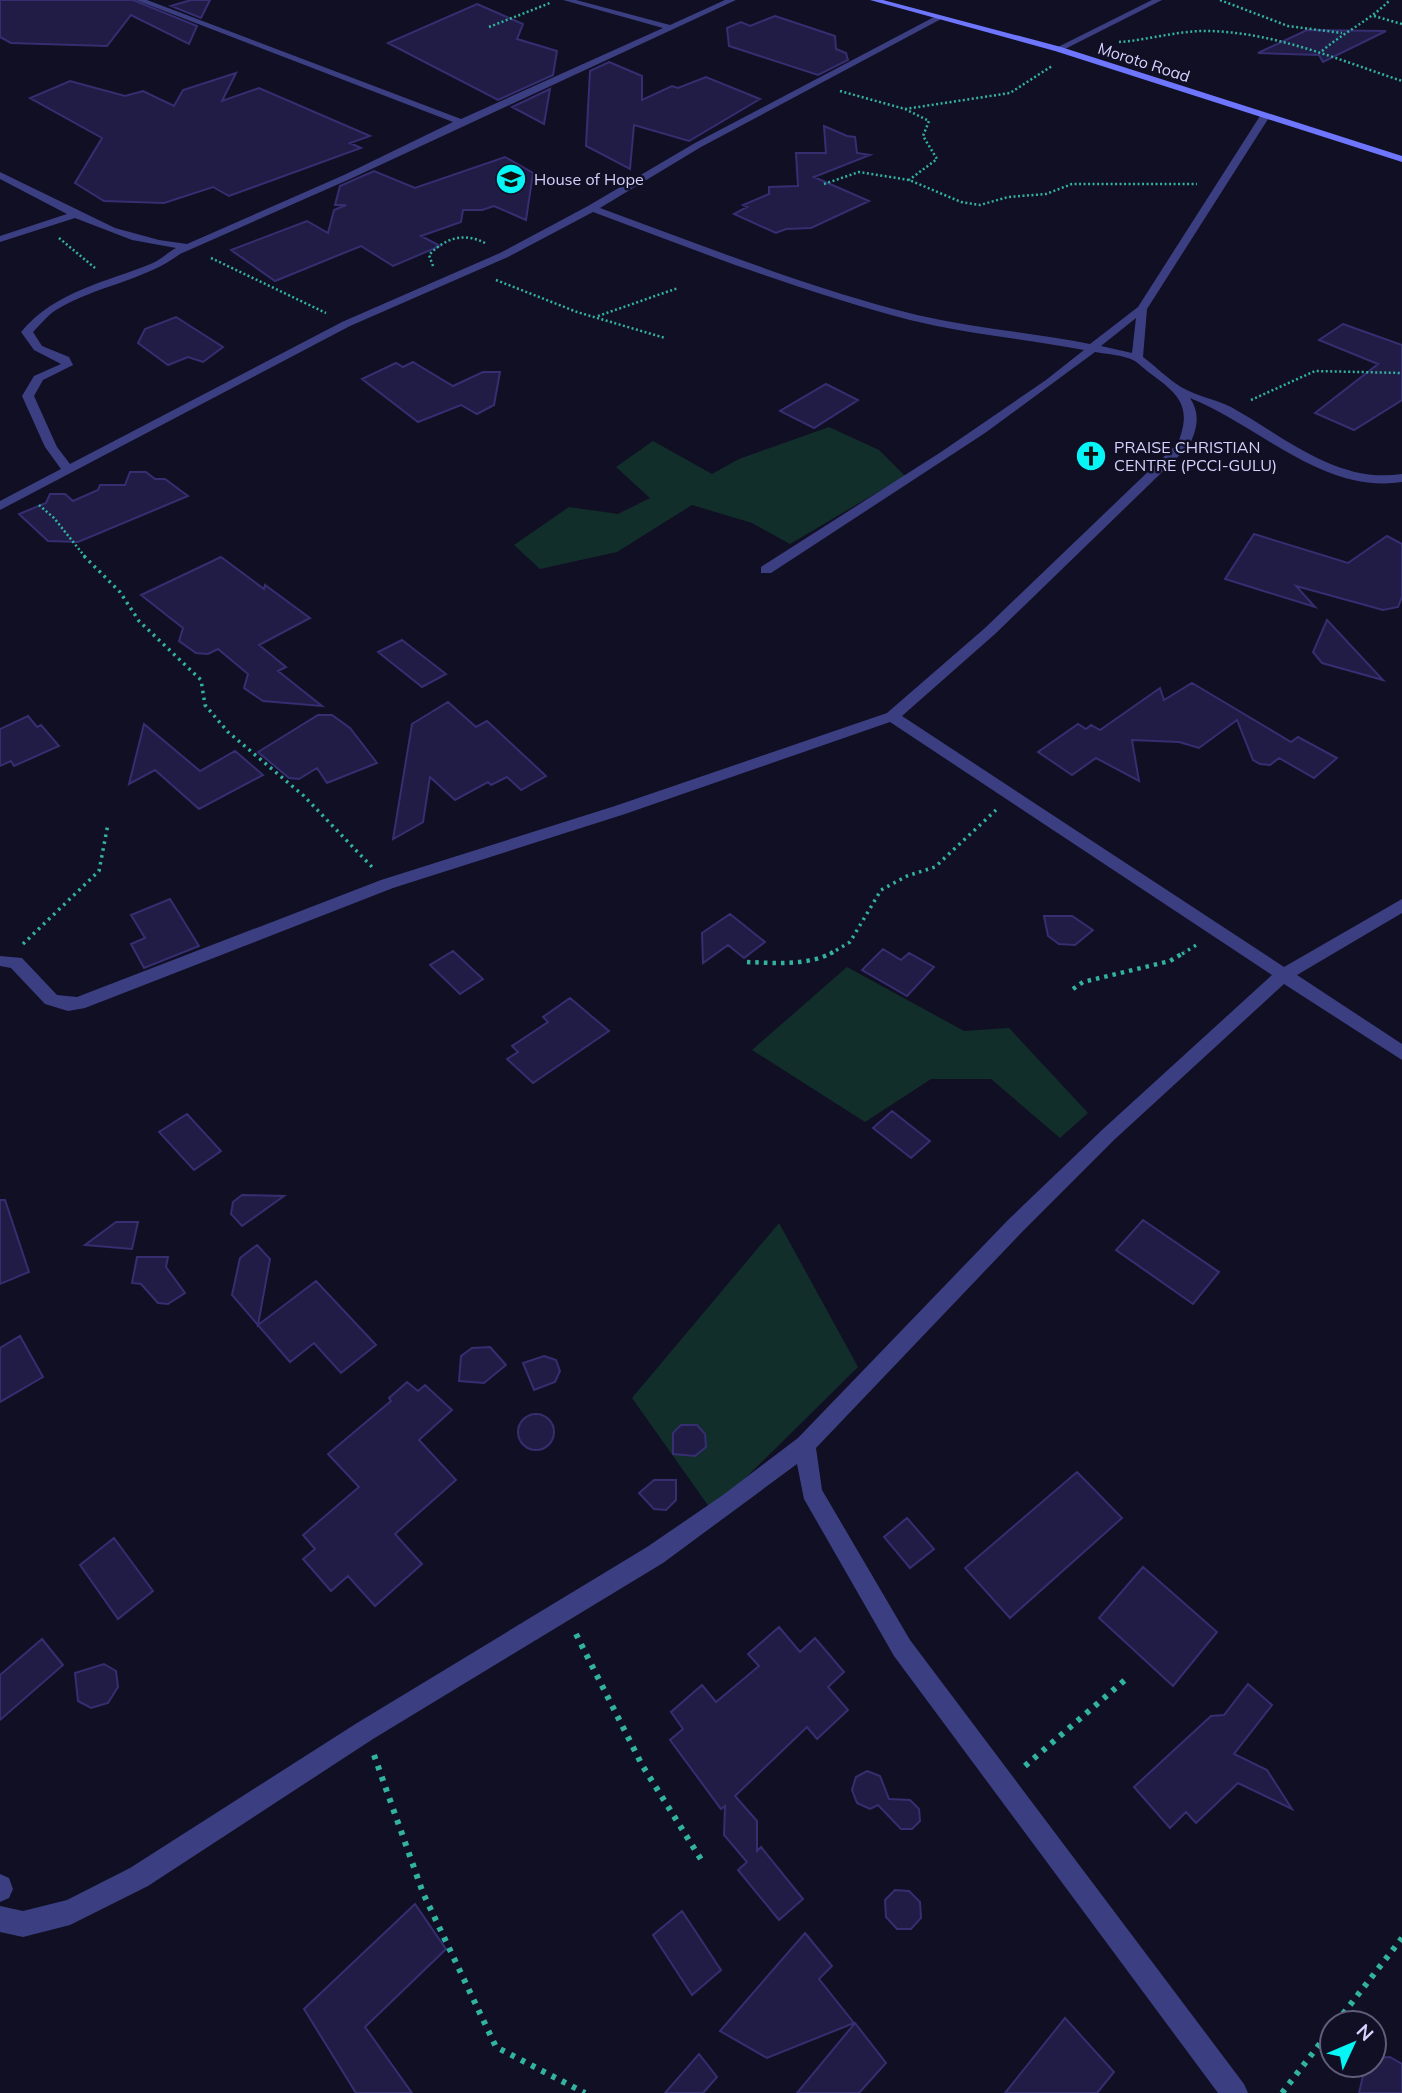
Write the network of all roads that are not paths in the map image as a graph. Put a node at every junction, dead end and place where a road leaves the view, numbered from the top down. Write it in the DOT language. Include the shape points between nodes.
graph roads {
  1 [pos="140,0"];
  2 [pos="567,0"];
  3 [pos="732,0"];
  4 [pos="874,0"];
  5 [pos="1158,0"];
  6 [pos="939,18"];
  7 [pos="668,27"];
  8 [pos="1058,49"];
  9 [pos="1265,116"];
  10 [pos="461,122"];
  11 [pos="1402,159"];
  12 [pos="0,175"];
  13 [pos="592,208"];
  14 [pos="75,215"];
  15 [pos="0,239"];
  16 [pos="188,247"];
  17 [pos="1142,309"];
  18 [pos="1095,347"];
  19 [pos="1137,358"];
  20 [pos="1180,390"];
  21 [pos="68,471"];
  22 [pos="1402,478"];
  23 [pos="1381,482"];
  24 [pos="1402,491"];
  25 [pos="0,506"];
  26 [pos="766,570"];
  27 [pos="892,716"];
  28 [pos="1402,905"];
  29 [pos="5,961"];
  30 [pos="1282,976"];
  31 [pos="1402,1053"];
  32 [pos="805,1445"];
  33 [pos="0,1919"];
  34 [pos="1235,2093"];
  1 -- 10 [label="street"];
  2 -- 7 [label="street"];
  3 -- 7 [label="street"];
  4 -- 6 [label="main road, Moroto Road"];
  5 -- 8 [label="street"];
  6 -- 8 [label="main road, Moroto Road"];
  6 -- 13 [label="street" via="698,145"];
  7 -- 10 [label="street"];
  8 -- 9 [label="main road, Moroto Road"];
  9 -- 11 [label="main road, Moroto Road"];
  9 -- 17 [label="street"];
  10 -- 16 [label="street"];
  12 -- 14 [label="street"];
  13 -- 18 [label="street" via="722,256 913,317"];
  13 -- 21 [label="street" via="473,270 346,324"];
  14 -- 15 [label="street"];
  14 -- 16 [label="street" via="141,240"];
  16 -- 21 [label="street" via="157,266 51,308 27,332 38,348 65,359 67,365 38,378 28,396 51,447"];
  17 -- 18 [label="street"];
  17 -- 19 [label="street"];
  18 -- 19 [label="street"];
  18 -- 26 [label="street" via="923,472"];
  19 -- 20 [label="street"];
  20 -- 23 [label="street" via="1224,408 1323,465"];
  20 -- 27 [label="street" via="1193,419 1184,444 990,631"];
  21 -- 25 [label="street"];
  22 -- 23 [label="street"];
  23 -- 24 [label="street"];
  27 -- 29 [label="street" via="621,810 387,884 66,1007 54,1004 16,962"];
  27 -- 30 [label="street" via="1218,928"];
  28 -- 30 [label="street"];
  30 -- 31 [label="street"];
  30 -- 32 [label="street" via="1015,1226"];
  32 -- 33 [label="street" via="731,1502 566,1611 365,1731 139,1877 70,1912 23,1924"];
  32 -- 34 [label="street" via="812,1492 902,1648"];
}
